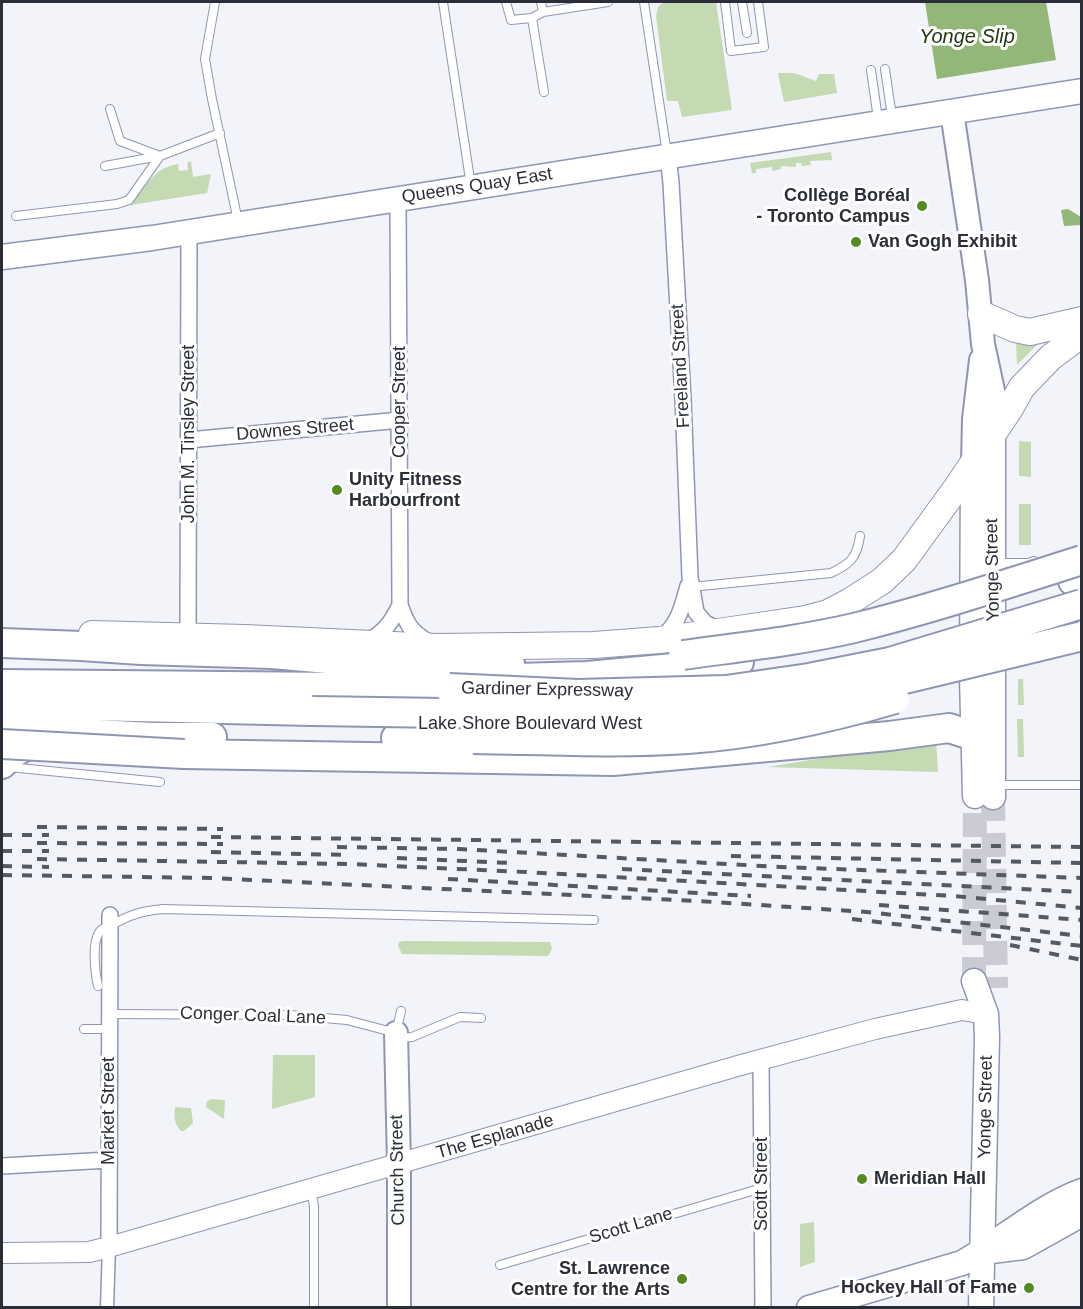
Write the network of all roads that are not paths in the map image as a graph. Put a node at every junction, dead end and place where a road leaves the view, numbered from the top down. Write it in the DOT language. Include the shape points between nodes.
graph roads {
  1 [pos="215,2"];
  2 [pos="443,2"];
  3 [pos="506,2"];
  4 [pos="541,2"];
  5 [pos="608,2"];
  6 [pos="644,2"];
  7 [pos="725,2"];
  8 [pos="742,2"];
  9 [pos="758,2"];
  10 [pos="543,12"];
  11 [pos="532,18"];
  12 [pos="747,33"];
  13 [pos="885,69"];
  14 [pos="871,70"];
  15 [pos="544,92"];
  16 [pos="1082,92"];
  17 [pos="111,109"];
  18 [pos="952,112"];
  19 [pos="886,122"];
  20 [pos="220,133"];
  21 [pos="668,155"];
  22 [pos="160,156"];
  23 [pos="105,166"];
  24 [pos="471,187"];
  25 [pos="398,200"];
  26 [pos="16,216"];
  27 [pos="239,224"];
  28 [pos="189,232"];
  29 [pos="2,257"];
  30 [pos="981,314"];
  31 [pos="1082,320"];
  32 [pos="1082,334"];
  33 [pos="983,344"];
  34 [pos="400,420"];
  35 [pos="993,433"];
  36 [pos="189,440"];
  37 [pos="973,464"];
  38 [pos="860,536"];
  39 [pos="1038,560"];
  40 [pos="1082,560"];
  41 [pos="993,563"];
  42 [pos="1082,578"];
  43 [pos="690,582"];
  44 [pos="1082,604"];
  45 [pos="400,605"];
  46 [pos="1082,620"];
  47 [pos="725,631"];
  48 [pos="2,632"];
  49 [pos="188,636"];
  50 [pos="1082,637"];
  51 [pos="659,640"];
  52 [pos="2,643"];
  53 [pos="360,644"];
  54 [pos="436,647"];
  55 [pos="141,650"];
  56 [pos="983,650"];
  57 [pos="2,665"];
  58 [pos="2,684"];
  59 [pos="449,688"];
  60 [pos="2,704"];
  61 [pos="2,719"];
  62 [pos="2,724"];
  63 [pos="638,726"];
  64 [pos="54,732"];
  65 [pos="974,736"];
  66 [pos="2,744"];
  67 [pos="437,758"];
  68 [pos="2,766"];
  69 [pos="160,782"];
  70 [pos="1082,785"];
  71 [pos="987,793"];
  72 [pos="594,920"];
  73 [pos="110,921"];
  74 [pos="985,985"];
  75 [pos="98,986"];
  76 [pos="986,1014"];
  77 [pos="481,1018"];
  78 [pos="109,1021"];
  79 [pos="398,1028"];
  80 [pos="84,1029"];
  81 [pos="762,1061"];
  82 [pos="109,1160"];
  83 [pos="399,1164"];
  84 [pos="2,1166"];
  85 [pos="762,1188"];
  86 [pos="311,1189"];
  87 [pos="1079,1207"];
  88 [pos="109,1247"];
  89 [pos="982,1252"];
  90 [pos="2,1253"];
  91 [pos="500,1265"];
  92 [pos="107,1308"];
  93 [pos="314,1308"];
  94 [pos="399,1308"];
  95 [pos="763,1308"];
  96 [pos="809,1308"];
  97 [pos="981,1308"];
  1 -- 20 [label="lane" via="205,59"];
  2 -- 24 [label="lane"];
  3 -- 11 [label="lane" via="511,20"];
  4 -- 10 [label="lane"];
  5 -- 10 [label="lane"];
  6 -- 21 [label="lane"];
  7 -- 9 [label="lane" via="731,51 764,47"];
  8 -- 12 [label="lane"];
  10 -- 11 [label="lane"];
  11 -- 15 [label="lane"];
  13 -- 19 [label="lane"];
  14 -- 19 [label="lane"];
  16 -- 18 [label="main road, Queens Quay East"];
  17 -- 22 [label="lane" via="120,141"];
  18 -- 19 [label="main road, Queens Quay East"];
  18 -- 30 [label="main road, Yonge Street"];
  19 -- 21 [label="main road, Queens Quay East"];
  20 -- 22 [label="lane"];
  20 -- 27 [label="lane"];
  21 -- 24 [label="main road, Queens Quay East"];
  21 -- 43 [label="street, Freeland Street"];
  22 -- 23 [label="lane"];
  22 -- 26 [label="lane" via="129,200"];
  24 -- 25 [label="main road, Queens Quay East"];
  25 -- 27 [label="main road, Queens Quay East"];
  25 -- 34 [label="street, Cooper Street"];
  27 -- 28 [label="main road, Queens Quay East"];
  28 -- 29 [label="main road, Queens Quay East"];
  28 -- 36 [label="street, John M. Tinsley Street"];
  30 -- 31 [label="highway" via="1030,332"];
  30 -- 33 [label="main road, Yonge Street"];
  32 -- 35 [label="highway" via="1031,376"];
  33 -- 35 [label="main road, Yonge Street" via="995,400"];
  33 -- 37 [label="main road, Yonge Street"];
  34 -- 36 [label="street, Downes Street"];
  34 -- 45 [label="street, Cooper Street"];
  35 -- 37 [label="highway"];
  35 -- 41 [label="main road, Yonge Street"];
  36 -- 49 [label="street, John M. Tinsley Street"];
  37 -- 47 [label="highway" via="920,541 882,581 828,613"];
  37 -- 56 [label="main road, Yonge Street"];
  38 -- 43 [label="lane" via="858,550 847,565 831,573"];
  39 -- 41 [label="lane"];
  40 -- 55 [label="highway, bridge" via="852,628 683,655 485,665"];
  41 -- 56 [label="main road, Yonge Street"];
  42 -- 59 [label="highway, bridge" via="933,624 739,663 518,678"];
  43 -- 47 [label="street, Freeland Street" via="700,618"];
  43 -- 51 [label="street, Freeland Street" via="679,618"];
  44 -- 59 [label="highway, Gardiner Expressway, bridge" via="890,662 726,690 578,693"];
  45 -- 53 [label="street" via="392,622 378,636"];
  45 -- 54 [label="street, Cooper Street" via="416,635"];
  46 -- 56 [label="highway, Lake Shore Boulevard West"];
  47 -- 51 [label="highway"];
  48 -- 49 [label="highway"];
  49 -- 53 [label="highway"];
  50 -- 60 [label="highway, Gardiner Expressway, bridge" via="868,688 723,712 578,715"];
  50 -- 64 [label="highway, bridge" via="848,713 776,728 688,739 594,742 153,737"];
  51 -- 54 [label="highway"];
  52 -- 55 [label="highway"];
  53 -- 54 [label="highway"];
  55 -- 57 [label="highway"];
  56 -- 63 [label="highway, Lake Shore Boulevard West" via="725,712"];
  56 -- 65 [label="main road, Yonge Street"];
  56 -- 71 [label="main road, Yonge Street"];
  58 -- 59 [label="highway, Gardiner Expressway"];
  61 -- 63 [label="highway, Lake Shore Boulevard West"];
  62 -- 64 [label="highway"];
  63 -- 67 [label="highway" via="523,748"];
  64 -- 68 [label="highway" via="13,753"];
  65 -- 67 [label="highway" via="950,728 613,761"];
  65 -- 71 [label="main road, Yonge Street"];
  66 -- 67 [label="highway, bridge" via="184,754"];
  68 -- 69 [label="lane"];
  70 -- 71 [label="lane"];
  72 -- 73 [label="lane" via="164,909"];
  73 -- 75 [label="lane" via="97,940"];
  73 -- 78 [label="street, Market Street"];
  74 -- 76 [label="main road, Yonge Street"];
  76 -- 81 [label="street, The Esplanade" via="962,1010 875,1029"];
  76 -- 89 [label="main road, Yonge Street"];
  77 -- 79 [label="lane" via="460,1017 412,1037"];
  78 -- 79 [label="lane, Conger Coal Lane" via="290,1016"];
  78 -- 80 [label="lane, Conger Coal Lane"];
  78 -- 82 [label="street, Market Street"];
  79 -- 83 [label="main road, Church Street"];
  81 -- 83 [label="street, The Esplanade"];
  81 -- 85 [label="street, Scott Street"];
  82 -- 84 [label="street"];
  82 -- 88 [label="street, Market Street"];
  83 -- 86 [label="street, The Esplanade"];
  83 -- 94 [label="main road, Church Street"];
  85 -- 91 [label="lane, Scott Lane"];
  85 -- 95 [label="street, Scott Street"];
  86 -- 88 [label="street, The Esplanade"];
  86 -- 93 [label="lane"];
  87 -- 89 [label="main road" via="1023,1247"];
  88 -- 90 [label="street, The Esplanade" via="89,1252"];
  88 -- 92 [label="street, Market Street"];
  89 -- 96 [label="main road" via="962,1263"];
  89 -- 97 [label="main road, Yonge Street"];
}
